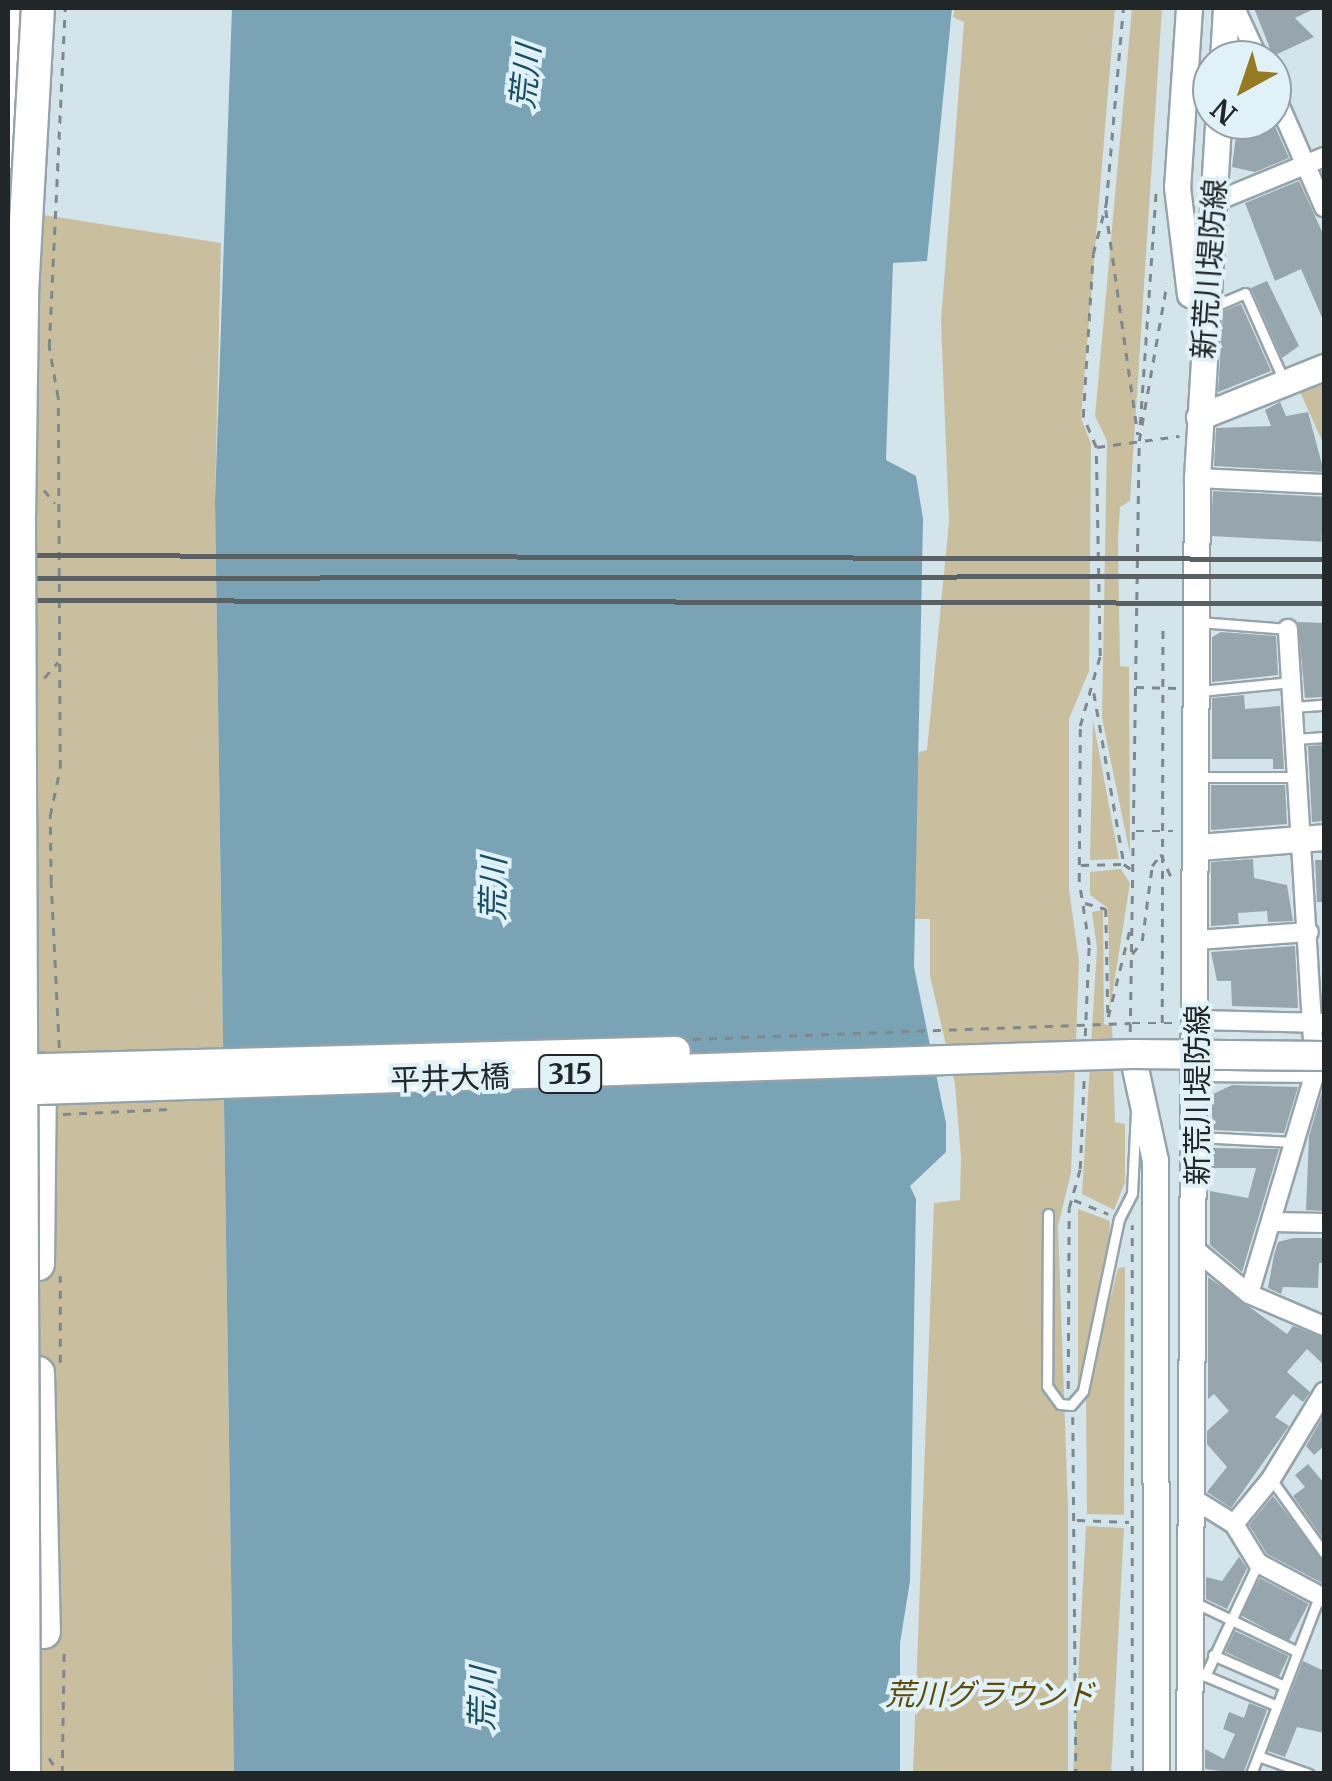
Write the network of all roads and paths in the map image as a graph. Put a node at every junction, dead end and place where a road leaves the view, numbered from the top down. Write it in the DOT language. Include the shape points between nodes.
graph roads {
  1 [pos="18,8"];
  2 [pos="38,8"];
  3 [pos="65,8"];
  4 [pos="1123,8"];
  5 [pos="1190,8"];
  6 [pos="1226,8"];
  7 [pos="1236,8"];
  8 [pos="1224,40"];
  9 [pos="1250,40"];
  10 [pos="1292,133"];
  11 [pos="1217,140"];
  12 [pos="8,152"];
  13 [pos="1324,156"];
  14 [pos="1306,164"];
  15 [pos="1156,185"];
  16 [pos="1212,203"];
  17 [pos="1106,204"];
  18 [pos="1324,206"];
  19 [pos="1168,274"];
  20 [pos="1206,310"];
  21 [pos="1324,367"];
  22 [pos="1286,384"];
  23 [pos="1199,426"];
  24 [pos="1139,441"];
  25 [pos="1096,447"];
  26 [pos="1197,478"];
  27 [pos="1324,484"];
  28 [pos="1195,622"];
  29 [pos="1163,628"];
  30 [pos="1288,629"];
  31 [pos="1292,682"];
  32 [pos="1136,687"];
  33 [pos="1161,688"];
  34 [pos="1194,689"];
  35 [pos="1094,692"];
  36 [pos="1324,705"];
  37 [pos="1294,707"];
  38 [pos="1324,737"];
  39 [pos="1296,739"];
  40 [pos="1298,777"];
  41 [pos="1193,778"];
  42 [pos="1134,831"];
  43 [pos="1160,831"];
  44 [pos="1314,838"];
  45 [pos="1198,847"];
  46 [pos="1124,864"];
  47 [pos="1079,866"];
  48 [pos="1135,872"];
  49 [pos="1083,903"];
  50 [pos="1133,918"];
  51 [pos="1310,932"];
  52 [pos="1197,940"];
  53 [pos="1318,968"];
  54 [pos="59,999"];
  55 [pos="1198,1020"];
  56 [pos="1322,1028"];
  57 [pos="1085,1039"];
  58 [pos="1131,1039"];
  59 [pos="1321,1068"];
  60 [pos="1198,1072"];
  61 [pos="1084,1076"];
  62 [pos="24,1080"];
  63 [pos="1140,1100"];
  64 [pos="1198,1137"];
  65 [pos="1296,1142"];
  66 [pos="1072,1199"];
  67 [pos="1048,1214"];
  68 [pos="1119,1219"];
  69 [pos="1273,1222"];
  70 [pos="1324,1223"];
  71 [pos="1192,1247"];
  72 [pos="1131,1248"];
  73 [pos="1249,1294"];
  74 [pos="1324,1326"];
  75 [pos="1324,1392"];
  76 [pos="1070,1404"];
  77 [pos="1271,1479"];
  78 [pos="1130,1495"];
  79 [pos="1137,1495"];
  80 [pos="1190,1496"];
  81 [pos="1076,1520"];
  82 [pos="1131,1522"];
  83 [pos="1234,1524"];
  84 [pos="1324,1553"];
  85 [pos="1258,1562"];
  86 [pos="1130,1592"];
  87 [pos="1137,1592"];
  88 [pos="1322,1598"];
  89 [pos="1189,1599"];
  90 [pos="1228,1620"];
  91 [pos="1296,1651"];
  92 [pos="1213,1655"];
  93 [pos="1197,1672"];
  94 [pos="1282,1686"];
  95 [pos="1275,1705"];
  96 [pos="1258,1756"];
  97 [pos="24,1774"];
  98 [pos="45,1774"];
  99 [pos="1076,1774"];
  100 [pos="1132,1774"];
  101 [pos="1156,1774"];
  102 [pos="1189,1774"];
  103 [pos="1251,1774"];
  104 [pos="1309,1774"];
  1 -- 12 [label="highway"];
  2 -- 97 [label="highway, bridge" via="22,292 19,520"];
  3 -- 54 [label="path" via="50,347 58,398 60,768 50,816 50,882"];
  4 -- 17 [label="path"];
  5 -- 23 [label="main road, 新荒川堤防線" via="1177,187 1192,267 1184,393"];
  6 -- 8 [label="main road"];
  7 -- 9 [label="street"];
  10 -- 14 [label="street"];
  11 -- 16 [label="main road, 新荒川堤防線"];
  13 -- 14 [label="street"];
  14 -- 16 [label="street"];
  14 -- 18 [label="street"];
  15 -- 24 [label="path"];
  16 -- 20 [label="main road, 新荒川堤防線"];
  17 -- 24 [label="path"];
  17 -- 25 [label="path" via="1093,254 1083,416"];
  19 -- 24 [label="path"];
  20 -- 22 [label="lane" via="1244,293"];
  20 -- 23 [label="main road, 新荒川堤防線"];
  21 -- 22 [label="main road"];
  22 -- 23 [label="main road"];
  23 -- 24 [label="path"];
  23 -- 26 [label="main road, 新荒川堤防線"];
  24 -- 25 [label="path"];
  24 -- 32 [label="path"];
  25 -- 35 [label="path" via="1100,656"];
  26 -- 27 [label="street"];
  26 -- 28 [label="main road, 新荒川堤防線"];
  28 -- 30 [label="lane"];
  28 -- 34 [label="main road, 新荒川堤防線"];
  29 -- 33 [label="path"];
  30 -- 31 [label="street"];
  31 -- 34 [label="lane"];
  31 -- 37 [label="street"];
  32 -- 33 [label="path"];
  32 -- 42 [label="path"];
  33 -- 34 [label="path"];
  33 -- 43 [label="path"];
  34 -- 41 [label="main road, 新荒川堤防線"];
  35 -- 46 [label="path"];
  35 -- 47 [label="path" via="1080,726"];
  36 -- 37 [label="lane"];
  37 -- 39 [label="street"];
  38 -- 39 [label="lane"];
  39 -- 40 [label="street"];
  40 -- 41 [label="lane"];
  40 -- 44 [label="street"];
  41 -- 45 [label="main road, 新荒川堤防線"];
  42 -- 43 [label="path"];
  42 -- 48 [label="path"];
  43 -- 58 [label="path" via="1165,1023"];
  44 -- 45 [label="main road"];
  44 -- 51 [label="street"];
  45 -- 52 [label="main road, 新荒川堤防線"];
  46 -- 47 [label="path"];
  46 -- 48 [label="path"];
  47 -- 49 [label="path"];
  48 -- 50 [label="path"];
  49 -- 50 [label="path" via="1106,908 1108,1017"];
  49 -- 57 [label="path" via="1089,945"];
  50 -- 58 [label="path"];
  51 -- 52 [label="street"];
  51 -- 53 [label="street"];
  52 -- 55 [label="main road, 新荒川堤防線"];
  53 -- 56 [label="street"];
  55 -- 56 [label="street"];
  55 -- 60 [label="main road, 新荒川堤防線"];
  56 -- 58 [label="main road, 315"];
  56 -- 59 [label="street"];
  58 -- 59 [label="main road, 315, bridge"];
  58 -- 62 [label="main road, 平井大橋 / 315, bridge"];
  58 -- 63 [label="main road, 新荒川堤防線"];
  59 -- 60 [label="street"];
  59 -- 65 [label="street"];
  60 -- 64 [label="main road, 新荒川堤防線"];
  61 -- 66 [label="path" via="1080,1169"];
  62 -- 98 [label="highway"];
  63 -- 68 [label="lane" via="1132,1193"];
  63 -- 101 [label="main road, 新荒川堤防線" via="1155,1160 1158,1271"];
  64 -- 65 [label="lane"];
  64 -- 71 [label="main road, 新荒川堤防線"];
  65 -- 69 [label="street"];
  66 -- 68 [label="path"];
  66 -- 76 [label="path"];
  67 -- 76 [label="lane" via="1048,1386 1060,1404"];
  68 -- 76 [label="lane" via="1083,1391"];
  69 -- 70 [label="street"];
  69 -- 73 [label="street"];
  71 -- 73 [label="street"];
  71 -- 80 [label="main road, 新荒川堤防線"];
  72 -- 78 [label="path"];
  73 -- 74 [label="street"];
  75 -- 77 [label="street"];
  76 -- 81 [label="path" via="1078,1443"];
  77 -- 83 [label="street"];
  77 -- 84 [label="lane"];
  78 -- 79 [label="path"];
  78 -- 82 [label="path"];
  80 -- 83 [label="street"];
  80 -- 89 [label="main road, 新荒川堤防線"];
  81 -- 82 [label="path"];
  81 -- 99 [label="path"];
  82 -- 86 [label="path"];
  83 -- 85 [label="street"];
  85 -- 88 [label="street"];
  85 -- 90 [label="lane"];
  86 -- 87 [label="path"];
  86 -- 100 [label="path"];
  88 -- 91 [label="lane"];
  89 -- 90 [label="lane"];
  89 -- 93 [label="main road, 新荒川堤防線"];
  90 -- 91 [label="lane"];
  90 -- 92 [label="lane"];
  91 -- 94 [label="lane"];
  92 -- 93 [label="lane"];
  92 -- 94 [label="lane"];
  93 -- 95 [label="lane"];
  93 -- 102 [label="main road, 新荒川堤防線"];
  94 -- 95 [label="lane"];
  95 -- 96 [label="lane"];
  96 -- 103 [label="lane"];
  96 -- 104 [label="lane"];
}
